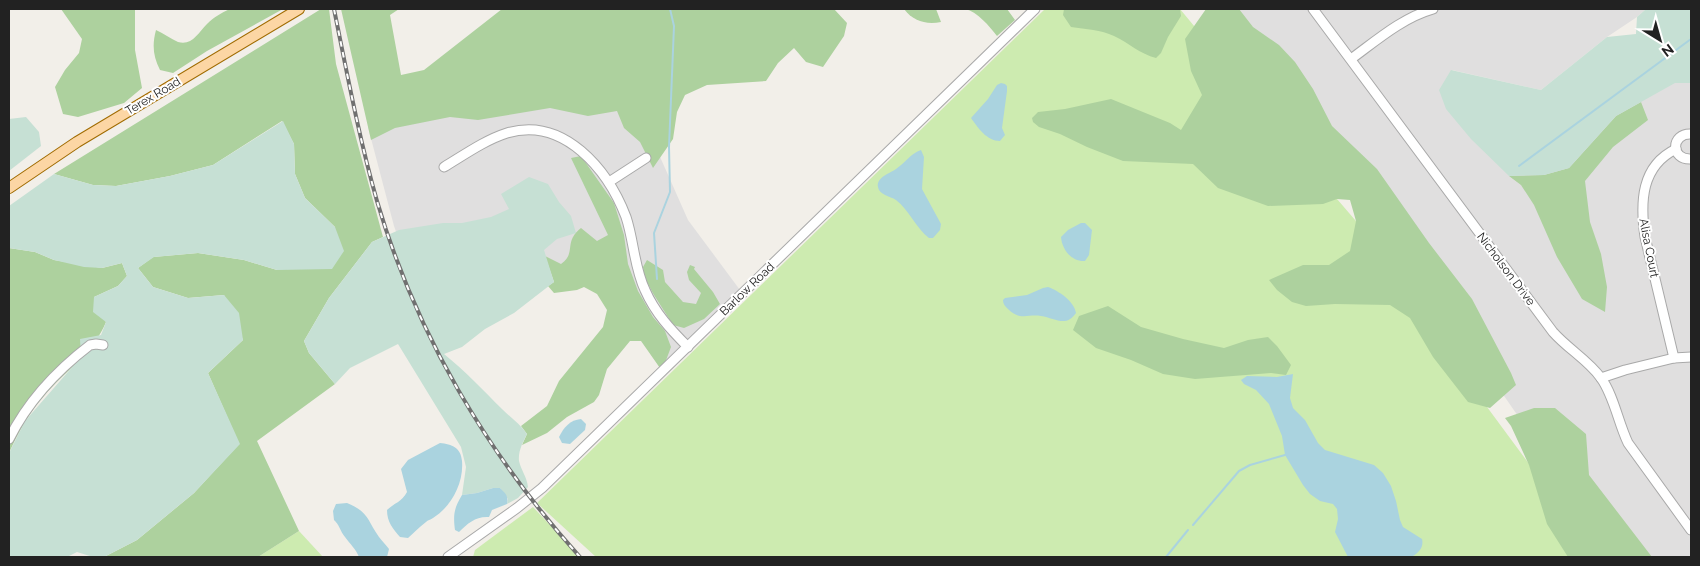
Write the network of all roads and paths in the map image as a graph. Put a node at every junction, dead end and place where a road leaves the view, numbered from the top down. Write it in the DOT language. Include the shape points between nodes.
graph roads {
  1 [pos="299,9"];
  2 [pos="1035,9"];
  3 [pos="1313,9"];
  4 [pos="1433,9"];
  5 [pos="1351,59"];
  6 [pos="1691,134"];
  7 [pos="1676,149"];
  8 [pos="646,158"];
  9 [pos="1691,159"];
  10 [pos="444,167"];
  11 [pos="609,182"];
  12 [pos="9,188"];
  13 [pos="103,345"];
  14 [pos="688,347"];
  15 [pos="1691,357"];
  16 [pos="1674,358"];
  17 [pos="1601,378"];
  18 [pos="9,439"];
  19 [pos="1691,530"];
  20 [pos="448,557"];
  1 -- 12 [label="main road, Terex Road" via="77,142"];
  2 -- 14 [label="street, Barlow Road"];
  3 -- 5 [label="street, Nicholson Drive"];
  4 -- 5 [label="street" via="1396,26"];
  5 -- 17 [label="street, Nicholson Drive" via="1553,332 1589,363"];
  6 -- 7 [label="street, Alisa Court" via="1680,137"];
  7 -- 9 [label="street" via="1680,156"];
  7 -- 16 [label="street, Alisa Court" via="1658,160 1650,172 1642,217"];
  8 -- 11 [label="street"];
  10 -- 11 [label="street" via="496,137 515,131 539,131 576,147"];
  11 -- 14 [label="street" via="628,225 645,291 660,316"];
  13 -- 18 [label="street" via="90,345 54,376 35,397"];
  14 -- 20 [label="street, Barlow Road" via="529,500"];
  15 -- 16 [label="street"];
  16 -- 17 [label="street"];
  17 -- 19 [label="street, Nicholson Drive" via="1628,443"];
}
